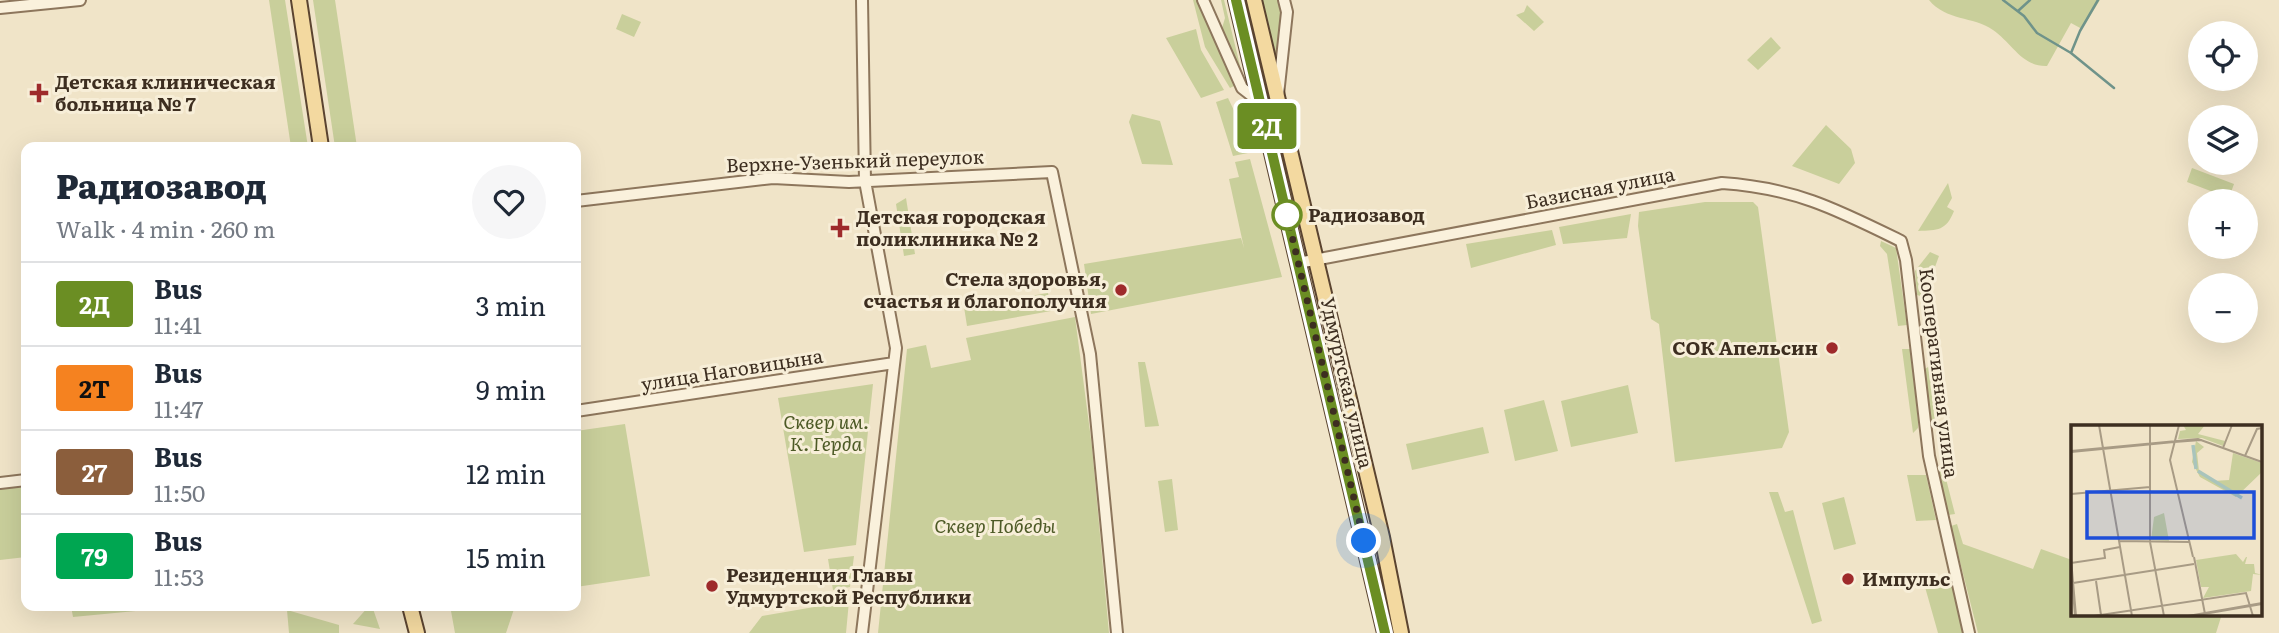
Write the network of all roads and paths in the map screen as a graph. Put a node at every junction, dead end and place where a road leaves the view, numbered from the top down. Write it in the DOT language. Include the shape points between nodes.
graph roads {
  1 [pos="80,0"];
  2 [pos="299,0"];
  3 [pos="862,0"];
  4 [pos="1203,0"];
  5 [pos="1236,0"];
  6 [pos="1254,0"];
  7 [pos="1284,0"];
  8 [pos="0,8"];
  9 [pos="1260,102"];
  10 [pos="1278,102"];
  11 [pos="1287,140"];
  12 [pos="320,142"];
  13 [pos="1271,143"];
  14 [pos="865,181"];
  15 [pos="581,200"];
  16 [pos="1901,241"];
  17 [pos="1316,259"];
  18 [pos="1298,263"];
  19 [pos="1338,350"];
  20 [pos="1321,354"];
  21 [pos="894,363"];
  22 [pos="581,410"];
  23 [pos="21,481"];
  24 [pos="0,483"];
  25 [pos="1382,537"];
  26 [pos="1364,541"];
  27 [pos="411,611"];
  28 [pos="417,633"];
  29 [pos="862,633"];
  30 [pos="1117,633"];
  31 [pos="1385,633"];
  32 [pos="1401,633"];
  33 [pos="1969,633"];
  1 -- 8 [label="street"];
  2 -- 12 [label="main road"];
  3 -- 14 [label="street"];
  4 -- 9 [label="street, Удмуртская улица" via="1242,88"];
  5 -- 9 [label="main road, Удмуртская улица"];
  6 -- 10 [label="main road, Удмуртская улица"];
  7 -- 10 [label="street, Удмуртская улица" via="1287,12"];
  9 -- 13 [label="main road, Удмуртская улица"];
  10 -- 11 [label="main road, Удмуртская улица"];
  11 -- 13 [label="main road"];
  11 -- 17 [label="main road, Удмуртская улица"];
  13 -- 18 [label="main road, Удмуртская улица"];
  14 -- 15 [label="street, Верхне-Узенький переулок" via="773,178"];
  14 -- 21 [label="street" via="896,348"];
  14 -- 30 [label="street, Верхне-Узенький переулок" via="1052,173 1090,354"];
  16 -- 17 [label="street, Базисная улица" via="1831,206 1793,193 1722,183"];
  16 -- 33 [label="street, Кооперативная улица" via="1929,456"];
  17 -- 18 [label="street, Базисная улица"];
  17 -- 19 [label="main road, Удмуртская улица"];
  18 -- 20 [label="main road, Удмуртская улица"];
  19 -- 20 [label="main road"];
  19 -- 25 [label="main road, Удмуртская улица"];
  20 -- 26 [label="main road, Удмуртская улица"];
  21 -- 22 [label="street, улица Наговицына"];
  21 -- 29 [label="street"];
  23 -- 24 [label="street"];
  25 -- 26 [label="main road"];
  25 -- 32 [label="main road, Удмуртская улица"];
  26 -- 31 [label="main road, Удмуртская улица"];
  27 -- 28 [label="main road"];
}
